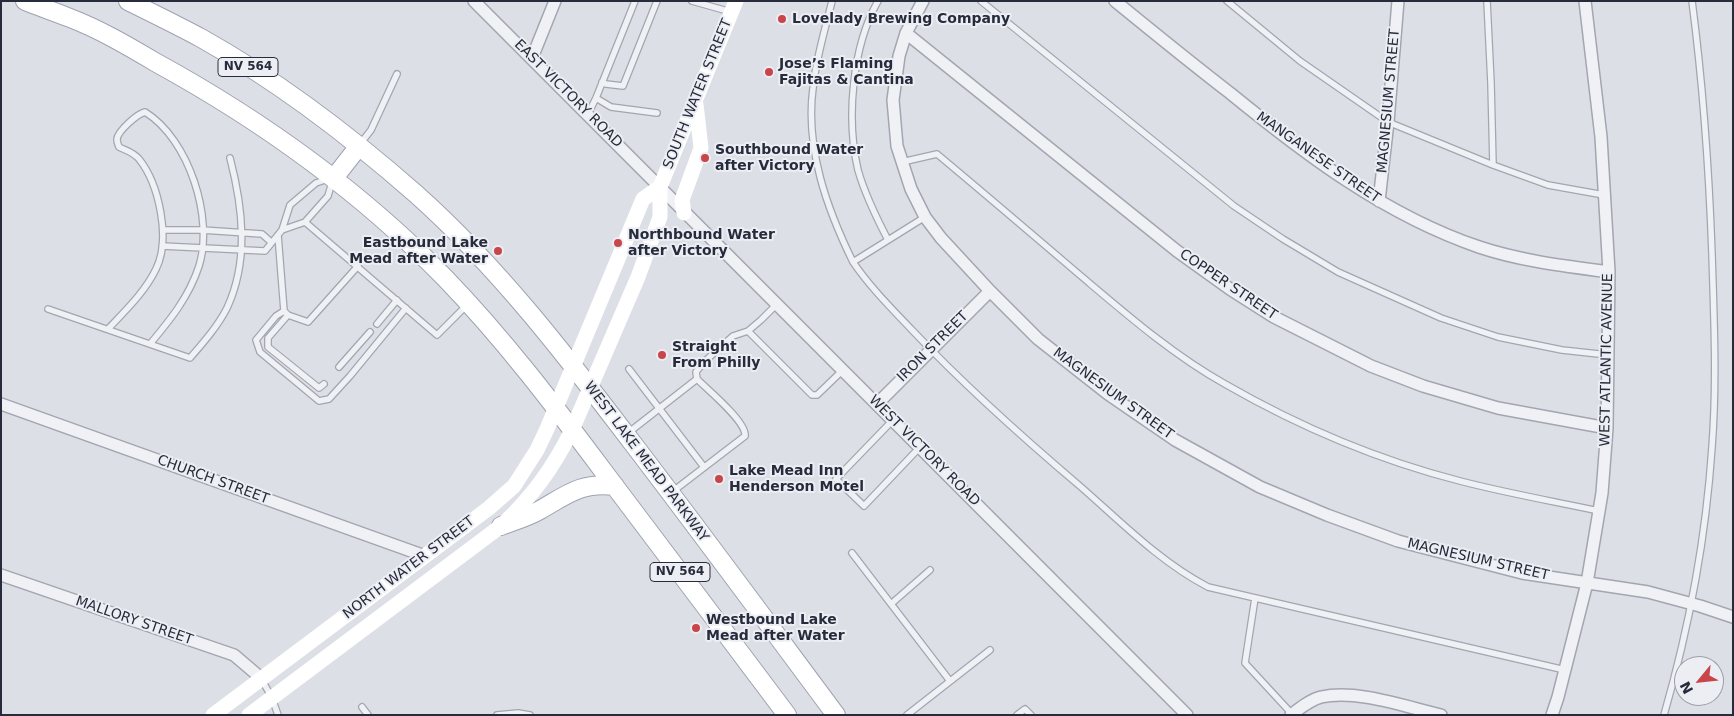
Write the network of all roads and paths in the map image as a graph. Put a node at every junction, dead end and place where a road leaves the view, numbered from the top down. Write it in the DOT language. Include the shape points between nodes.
graph roads {
  1 [pos="25,1"];
  2 [pos="128,1"];
  3 [pos="474,1"];
  4 [pos="555,1"];
  5 [pos="635,1"];
  6 [pos="657,1"];
  7 [pos="692,1"];
  8 [pos="832,1"];
  9 [pos="878,1"];
  10 [pos="923,1"];
  11 [pos="981,1"];
  12 [pos="1115,1"];
  13 [pos="1227,1"];
  14 [pos="1398,1"];
  15 [pos="1487,1"];
  16 [pos="1585,1"];
  17 [pos="1692,1"];
  18 [pos="734,7"];
  19 [pos="906,33"];
  20 [pos="532,58"];
  21 [pos="398,74"];
  22 [pos="602,82"];
  23 [pos="596,98"];
  24 [pos="696,100"];
  25 [pos="657,113"];
  26 [pos="588,114"];
  27 [pos="1388,122"];
  28 [pos="359,146"];
  29 [pos="230,158"];
  30 [pos="902,162"];
  31 [pos="1492,165"];
  32 [pos="334,178"];
  33 [pos="660,187"];
  34 [pos="1604,194"];
  35 [pos="1379,201"];
  36 [pos="684,213"];
  37 [pos="925,217"];
  38 [pos="305,222"];
  39 [pos="164,230"];
  40 [pos="202,230"];
  41 [pos="242,232"];
  42 [pos="280,232"];
  43 [pos="888,240"];
  44 [pos="271,242"];
  45 [pos="162,246"];
  46 [pos="202,248"];
  47 [pos="242,249"];
  48 [pos="853,262"];
  49 [pos="358,266"];
  50 [pos="1609,272"];
  51 [pos="990,291"];
  52 [pos="397,300"];
  53 [pos="468,303"];
  54 [pos="777,304"];
  55 [pos="406,308"];
  56 [pos="48,310"];
  57 [pos="286,313"];
  58 [pos="377,324"];
  59 [pos="108,330"];
  60 [pos="748,331"];
  61 [pos="370,332"];
  62 [pos="150,344"];
  63 [pos="931,350"];
  64 [pos="1608,355"];
  65 [pos="339,368"];
  66 [pos="629,369"];
  67 [pos="842,370"];
  68 [pos="582,377"];
  69 [pos="698,379"];
  70 [pos="324,384"];
  71 [pos="564,388"];
  72 [pos="1,404"];
  73 [pos="877,404"];
  74 [pos="581,409"];
  75 [pos="659,409"];
  76 [pos="564,419"];
  77 [pos="892,420"];
  78 [pos="1607,428"];
  79 [pos="626,434"];
  80 [pos="920,447"];
  81 [pos="704,467"];
  82 [pos="615,486"];
  83 [pos="670,493"];
  84 [pos="1599,511"];
  85 [pos="501,526"];
  86 [pos="852,553"];
  87 [pos="425,556"];
  88 [pos="930,570"];
  89 [pos="1,575"];
  90 [pos="1587,582"];
  91 [pos="1255,598"];
  92 [pos="1690,603"];
  93 [pos="891,604"];
  94 [pos="1733,618"];
  95 [pos="990,650"];
  96 [pos="1565,670"];
  97 [pos="261,678"];
  98 [pos="950,681"];
  99 [pos="272,698"];
  100 [pos="362,707"];
  101 [pos="1292,714"];
  102 [pos="213,715"];
  103 [pos="249,715"];
  104 [pos="278,715"];
  105 [pos="368,715"];
  106 [pos="496,715"];
  107 [pos="530,715"];
  108 [pos="786,715"];
  109 [pos="836,715"];
  110 [pos="907,715"];
  111 [pos="1017,715"];
  112 [pos="1031,715"];
  113 [pos="1187,715"];
  114 [pos="1441,715"];
  115 [pos="1552,715"];
  116 [pos="1664,715"];
  1 -- 32 [label="main road, NV 564" via="72,18 187,79 238,109"];
  2 -- 28 [label="main road, NV 564" via="202,38 280,88"];
  3 -- 20 [label="street, EAST VICTORY ROAD"];
  4 -- 20 [label="street"];
  5 -- 22 [label="lane"];
  6 -- 22 [label="lane" via="623,86"];
  7 -- 18 [label="lane"];
  8 -- 48 [label="lane" via="812,89 814,148 830,209"];
  9 -- 43 [label="lane" via="860,47 856,70 854,140 858,169 867,196"];
  10 -- 19 [label="street, MAGNESIUM STREET"];
  11 -- 64 [label="lane" via="1234,206 1338,272 1441,318 1498,337"];
  12 -- 35 [label="street, MANGANESE STREET" via="1288,140"];
  13 -- 27 [label="lane" via="1300,61"];
  14 -- 27 [label="street, MAGNESIUM STREET"];
  15 -- 31 [label="lane"];
  16 -- 34 [label="street, WEST ATLANTIC AVENUE" via="1601,137"];
  17 -- 92 [label="lane" via="1707,161 1714,337 1712,447 1701,545"];
  18 -- 24 [label="main road, SOUTH WATER STREET"];
  19 -- 30 [label="street, MAGNESIUM STREET" via="893,100 896,146"];
  19 -- 78 [label="street, COPPER STREET" via="1178,251 1274,317 1371,366 1423,386 1498,408"];
  20 -- 26 [label="street, EAST VICTORY ROAD"];
  21 -- 28 [label="lane" via="372,130"];
  22 -- 23 [label="lane"];
  23 -- 25 [label="lane" via="611,107"];
  23 -- 26 [label="lane"];
  24 -- 33 [label="main road, SOUTH WATER STREET"];
  24 -- 36 [label="main road" via="701,148 682,200"];
  26 -- 33 [label="street, EAST VICTORY ROAD"];
  27 -- 31 [label="lane"];
  27 -- 35 [label="street, MAGNESIUM STREET"];
  28 -- 32 [label="main road"];
  28 -- 68 [label="main road, NV 564" via="455,231 512,292"];
  29 -- 41 [label="lane"];
  30 -- 37 [label="street, MAGNESIUM STREET"];
  30 -- 84 [label="lane" via="937,154 1176,353 1224,384 1282,414 1343,442 1412,467 1459,481"];
  31 -- 34 [label="lane" via="1548,185"];
  32 -- 38 [label="lane" via="328,196"];
  32 -- 42 [label="lane" via="316,183 290,205"];
  32 -- 53 [label="main road, NV 564" via="386,222"];
  33 -- 36 [label="street, WEST VICTORY ROAD"];
  33 -- 68 [label="main road, SOUTH WATER STREET" via="660,217 638,277"];
  33 -- 68 [label="main road, SOUTH WATER STREET" via="643,199"];
  34 -- 50 [label="street, WEST ATLANTIC AVENUE"];
  35 -- 50 [label="street, MANGANESE STREET" via="1419,222 1480,247 1536,261"];
  36 -- 54 [label="street, WEST VICTORY ROAD"];
  37 -- 43 [label="lane"];
  37 -- 51 [label="street, MAGNESIUM STREET"];
  38 -- 42 [label="lane"];
  38 -- 49 [label="lane"];
  39 -- 40 [label="lane"];
  39 -- 40 [label="lane" via="158,198 148,174 140,160 119,147 117,142 124,128 145,112 166,131 191,171 200,204"];
  39 -- 45 [label="lane"];
  40 -- 41 [label="lane"];
  40 -- 46 [label="lane"];
  41 -- 44 [label="lane" via="262,234"];
  41 -- 47 [label="lane"];
  42 -- 44 [label="lane"];
  42 -- 57 [label="lane"];
  43 -- 48 [label="lane"];
  44 -- 47 [label="lane" via="264,251"];
  45 -- 46 [label="lane"];
  45 -- 59 [label="lane" via="158,267 148,284"];
  46 -- 47 [label="lane"];
  46 -- 62 [label="lane" via="186,297"];
  47 -- 62 [label="lane" via="235,288 226,310 190,358"];
  48 -- 63 [label="lane" via="865,281"];
  49 -- 52 [label="lane"];
  49 -- 57 [label="lane" via="308,322"];
  50 -- 64 [label="street, WEST ATLANTIC AVENUE"];
  51 -- 63 [label="street, IRON STREET"];
  51 -- 90 [label="street, MAGNESIUM STREET" via="1038,339 1108,394 1174,440 1260,487 1398,541 1522,573"];
  52 -- 55 [label="lane"];
  52 -- 58 [label="lane"];
  53 -- 55 [label="lane" via="437,335"];
  53 -- 76 [label="main road, NV 564"];
  54 -- 60 [label="lane"];
  54 -- 67 [label="street, WEST VICTORY ROAD"];
  55 -- 57 [label="lane" via="329,399 319,401 260,352 256,340 276,316"];
  56 -- 59 [label="lane"];
  57 -- 70 [label="lane" via="268,338 268,347 319,388"];
  59 -- 62 [label="lane"];
  60 -- 67 [label="lane" via="812,395 817,395"];
  60 -- 69 [label="lane" via="733,336 704,362 696,372"];
  61 -- 65 [label="lane"];
  63 -- 73 [label="street, IRON STREET"];
  63 -- 91 [label="lane" via="994,412 1185,575 1208,587"];
  64 -- 78 [label="street, WEST ATLANTIC AVENUE"];
  66 -- 75 [label="lane"];
  67 -- 73 [label="street, WEST VICTORY ROAD"];
  68 -- 71 [label="main road, SOUTH WATER STREET"];
  68 -- 74 [label="main road, SOUTH WATER STREET"];
  68 -- 79 [label="main road, WEST LAKE MEAD PARKWAY / NV 564"];
  69 -- 75 [label="lane"];
  69 -- 81 [label="lane" via="740,421 745,431 745,436"];
  71 -- 76 [label="main road, NORTH WATER STREET"];
  72 -- 87 [label="street, CHURCH STREET"];
  73 -- 77 [label="street, WEST VICTORY ROAD"];
  74 -- 76 [label="main road, NORTH WATER STREET"];
  75 -- 79 [label="lane"];
  75 -- 81 [label="lane"];
  76 -- 82 [label="main road, NV 564"];
  76 -- 85 [label="main road, NORTH WATER STREET" via="561,453 535,491"];
  76 -- 87 [label="main road, NORTH WATER STREET" via="537,450 514,486"];
  77 -- 80 [label="street, WEST VICTORY ROAD"];
  77 -- 80 [label="lane" via="836,479 864,506"];
  78 -- 84 [label="street, WEST ATLANTIC AVENUE"];
  79 -- 83 [label="main road, WEST LAKE MEAD PARKWAY / NV 564"];
  80 -- 113 [label="street, WEST VICTORY ROAD"];
  81 -- 83 [label="lane"];
  82 -- 85 [label="main road" via="583,487 527,517"];
  82 -- 108 [label="main road, NV 564"];
  83 -- 109 [label="main road, WEST LAKE MEAD PARKWAY / NV 564"];
  84 -- 90 [label="street, WEST ATLANTIC AVENUE"];
  85 -- 99 [label="main road, NORTH WATER STREET"];
  86 -- 93 [label="lane"];
  87 -- 97 [label="main road, NORTH WATER STREET"];
  88 -- 93 [label="lane"];
  89 -- 97 [label="street, MALLORY STREET" via="234,655"];
  90 -- 92 [label="street, MAGNESIUM STREET"];
  90 -- 96 [label="street, WEST ATLANTIC AVENUE"];
  91 -- 96 [label="lane"];
  91 -- 101 [label="lane" via="1245,663"];
  92 -- 94 [label="street, MAGNESIUM STREET"];
  92 -- 116 [label="lane"];
  93 -- 98 [label="lane"];
  95 -- 98 [label="lane"];
  96 -- 115 [label="street, WEST ATLANTIC AVENUE"];
  97 -- 99 [label="lane"];
  97 -- 102 [label="main road, NORTH WATER STREET"];
  98 -- 110 [label="lane"];
  99 -- 103 [label="main road, NORTH WATER STREET"];
  99 -- 104 [label="lane"];
  100 -- 105 [label="lane"];
  101 -- 114 [label="street" via="1321,697 1346,695"];
  106 -- 107 [label="lane"];
  111 -- 112 [label="lane" via="1025,709"];
}
